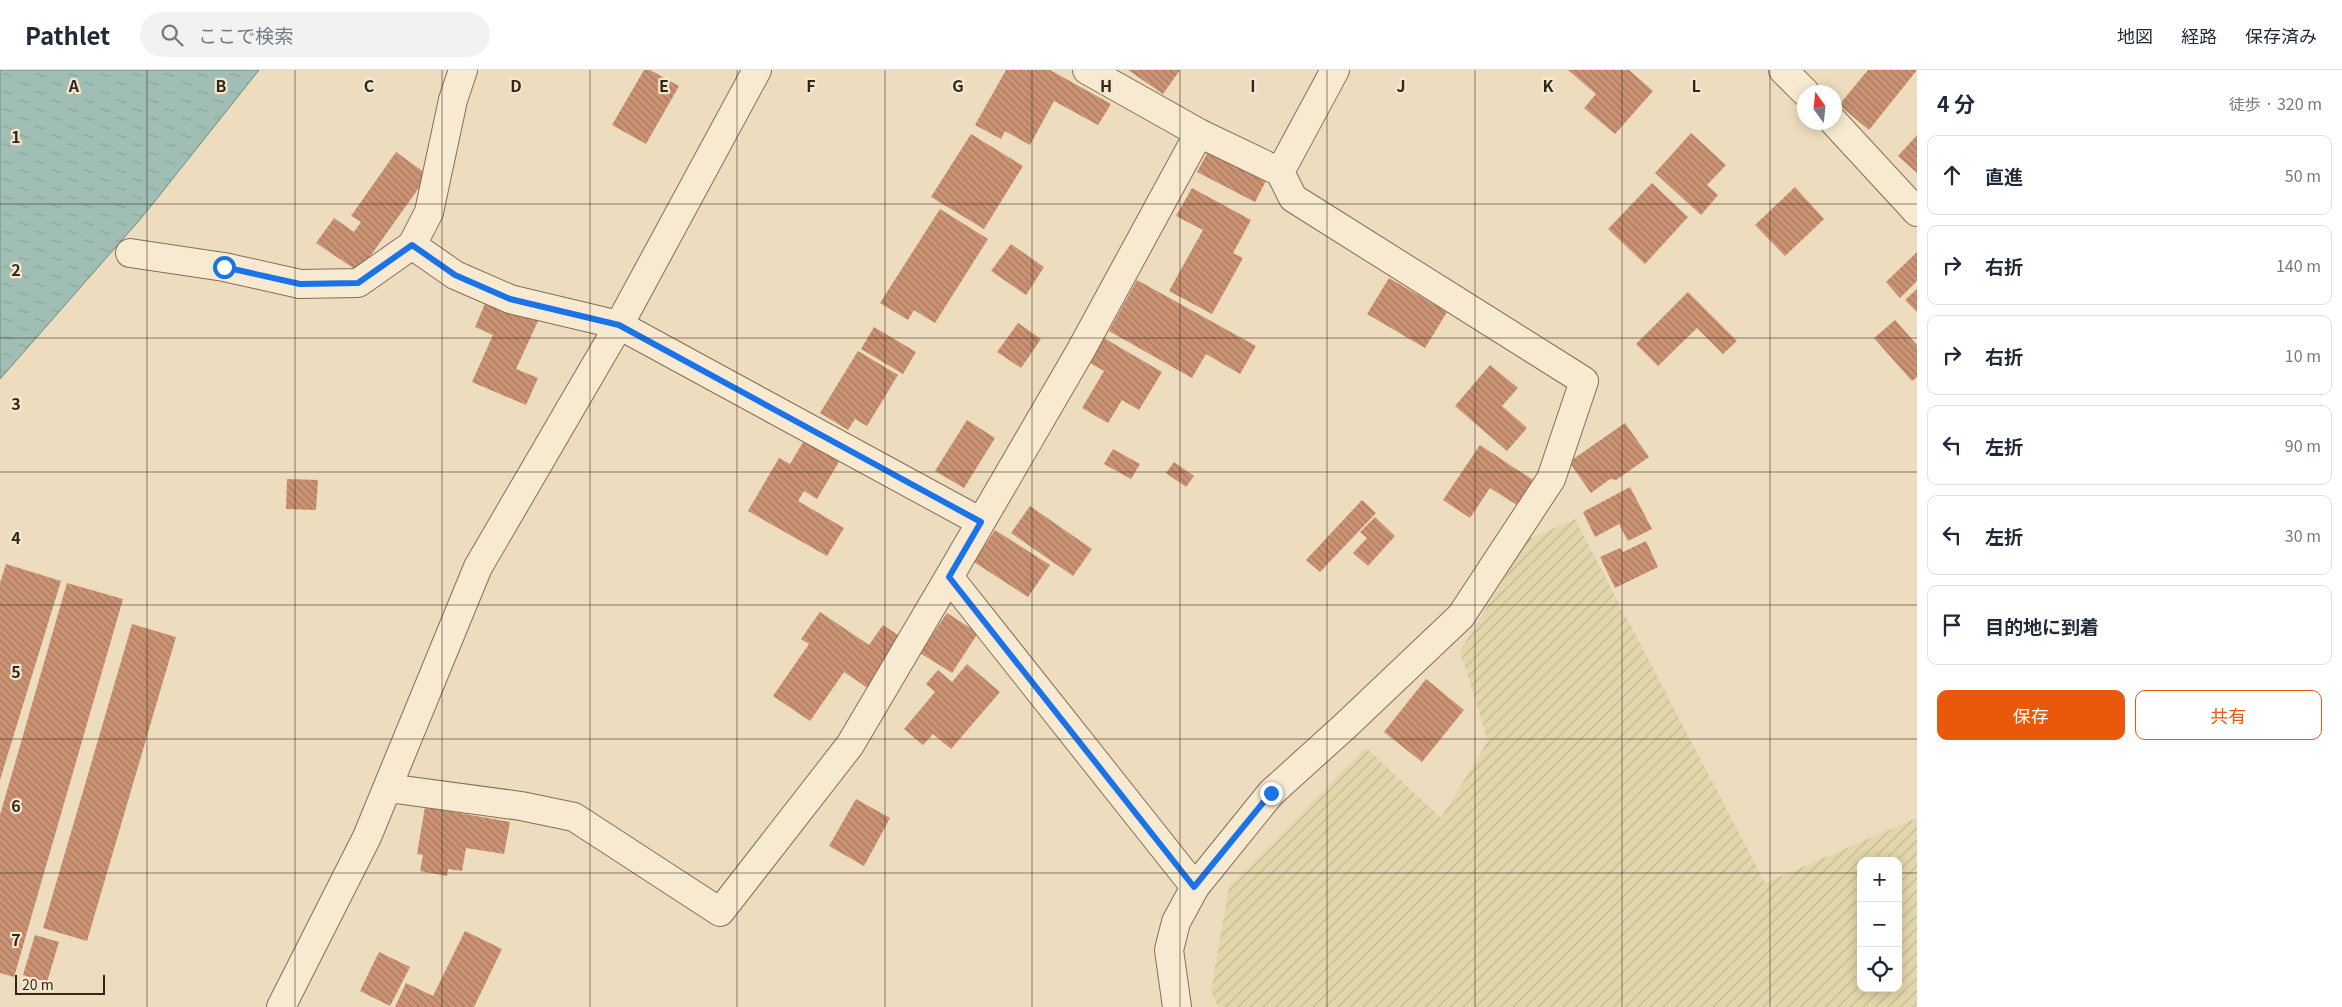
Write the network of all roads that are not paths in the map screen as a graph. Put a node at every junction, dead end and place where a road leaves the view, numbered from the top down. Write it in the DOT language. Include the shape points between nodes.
graph roads {
  1 [pos="463,70"];
  2 [pos="757,70"];
  3 [pos="1087,70"];
  4 [pos="1335,70"];
  5 [pos="1783,70"];
  6 [pos="1798,85"];
  7 [pos="1841,130"];
  8 [pos="1199,134"];
  9 [pos="1280,172"];
  10 [pos="1917,212"];
  11 [pos="412,245"];
  12 [pos="130,253"];
  13 [pos="619,325"];
  14 [pos="981,522"];
  15 [pos="949,577"];
  16 [pos="388,788"];
  17 [pos="1194,887"];
  18 [pos="281,1007"];
  19 [pos="1177,1007"];
  1 -- 11 [label="street" via="453,100 429,212"];
  2 -- 13 [label="street"];
  3 -- 8 [label="street"];
  4 -- 9 [label="street"];
  5 -- 6 [label="street"];
  7 -- 10 [label="street"];
  8 -- 9 [label="street"];
  8 -- 14 [label="street"];
  9 -- 17 [label="street" via="1293,198 1584,381 1551,479 1461,616 1271,793"];
  11 -- 12 [label="street" via="358,283 300,284 224,267"];
  11 -- 13 [label="street" via="455,275 510,299"];
  13 -- 14 [label="street"];
  13 -- 16 [label="street" via="478,567"];
  14 -- 15 [label="street"];
  15 -- 16 [label="street" via="850,745 720,912 574,817 520,806"];
  15 -- 17 [label="street"];
  16 -- 18 [label="street" via="367,837"];
  17 -- 19 [label="street" via="1176,922 1169,950"];
}
